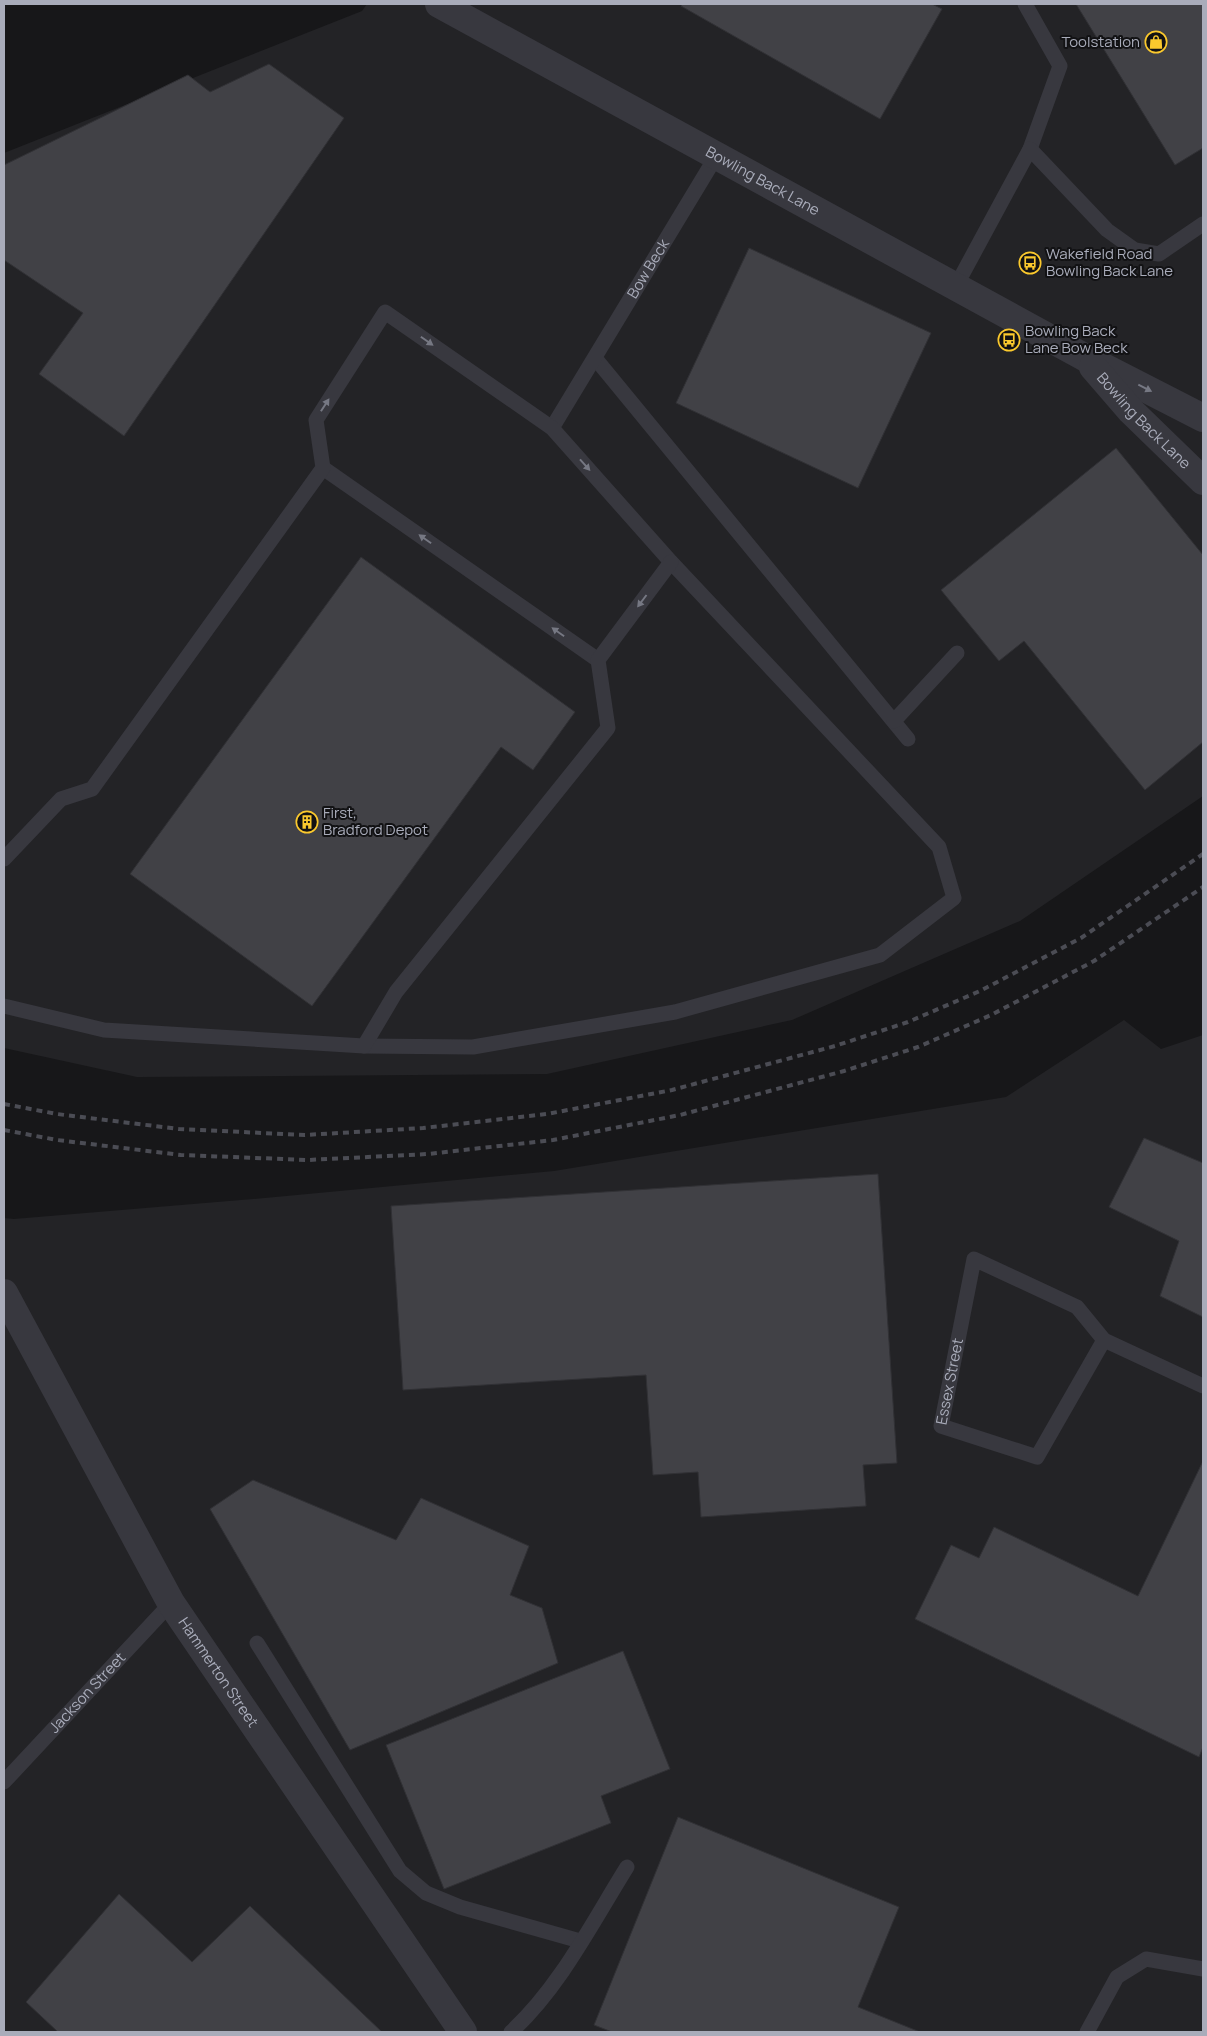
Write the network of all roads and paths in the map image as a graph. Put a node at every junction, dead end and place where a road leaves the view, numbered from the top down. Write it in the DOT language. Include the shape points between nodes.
graph roads {
  1 [pos="439,4"];
  2 [pos="1025,4"];
  3 [pos="1030,149"];
  4 [pos="716,155"];
  5 [pos="1203,224"];
  6 [pos="956,286"];
  7 [pos="595,358"];
  8 [pos="1086,358"];
  9 [pos="1203,418"];
  10 [pos="552,428"];
  11 [pos="323,468"];
  12 [pos="1203,481"];
  13 [pos="671,562"];
  14 [pos="957,653"];
  15 [pos="598,660"];
  16 [pos="894,721"];
  17 [pos="908,739"];
  18 [pos="4,859"];
  19 [pos="4,1006"];
  20 [pos="364,1046"];
  21 [pos="4,1293"];
  22 [pos="1104,1340"];
  23 [pos="1203,1386"];
  24 [pos="172,1603"];
  25 [pos="257,1643"];
  26 [pos="4,1782"];
  27 [pos="627,1867"];
  28 [pos="580,1941"];
  29 [pos="1203,1969"];
  30 [pos="463,2032"];
  31 [pos="511,2032"];
  32 [pos="1087,2032"];
  1 -- 4 [label="street, Bowling Back Lane"];
  2 -- 3 [label="lane" via="1060,66"];
  3 -- 5 [label="lane" via="1107,230 1135,250 1159,254"];
  3 -- 6 [label="lane"];
  4 -- 6 [label="street, Bowling Back Lane"];
  4 -- 7 [label="lane, Bow Beck"];
  6 -- 8 [label="street, Bowling Back Lane"];
  7 -- 10 [label="lane, Bow Beck"];
  7 -- 16 [label="lane"];
  8 -- 9 [label="street, Bowling Back Lane, one-way"];
  8 -- 12 [label="street, Bowling Back Lane" via="1131,411"];
  11 -- 10 [label="lane, one-way" via="316,420 385,312"];
  10 -- 13 [label="lane, one-way"];
  15 -- 11 [label="lane, one-way"];
  11 -- 18 [label="lane" via="92,789 61,799"];
  13 -- 15 [label="lane, one-way"];
  13 -- 20 [label="lane" via="938,847 954,898 880,955 675,1012 473,1047"];
  14 -- 16 [label="lane"];
  15 -- 20 [label="lane" via="608,728 396,992"];
  16 -- 17 [label="lane"];
  19 -- 20 [label="lane" via="104,1030"];
  21 -- 24 [label="street, Hammerton Street"];
  22 -- 22 [label="lane, Essex Street" via="1077,1307 974,1259 941,1426 1037,1457"];
  22 -- 23 [label="lane, Essex Street"];
  24 -- 26 [label="lane, Jackson Street"];
  24 -- 30 [label="street, Hammerton Street"];
  25 -- 28 [label="lane" via="400,1871 426,1893 460,1907"];
  27 -- 28 [label="lane"];
  28 -- 31 [label="lane" via="557,1979"];
  29 -- 32 [label="lane" via="1146,1959 1117,1977"];
}
